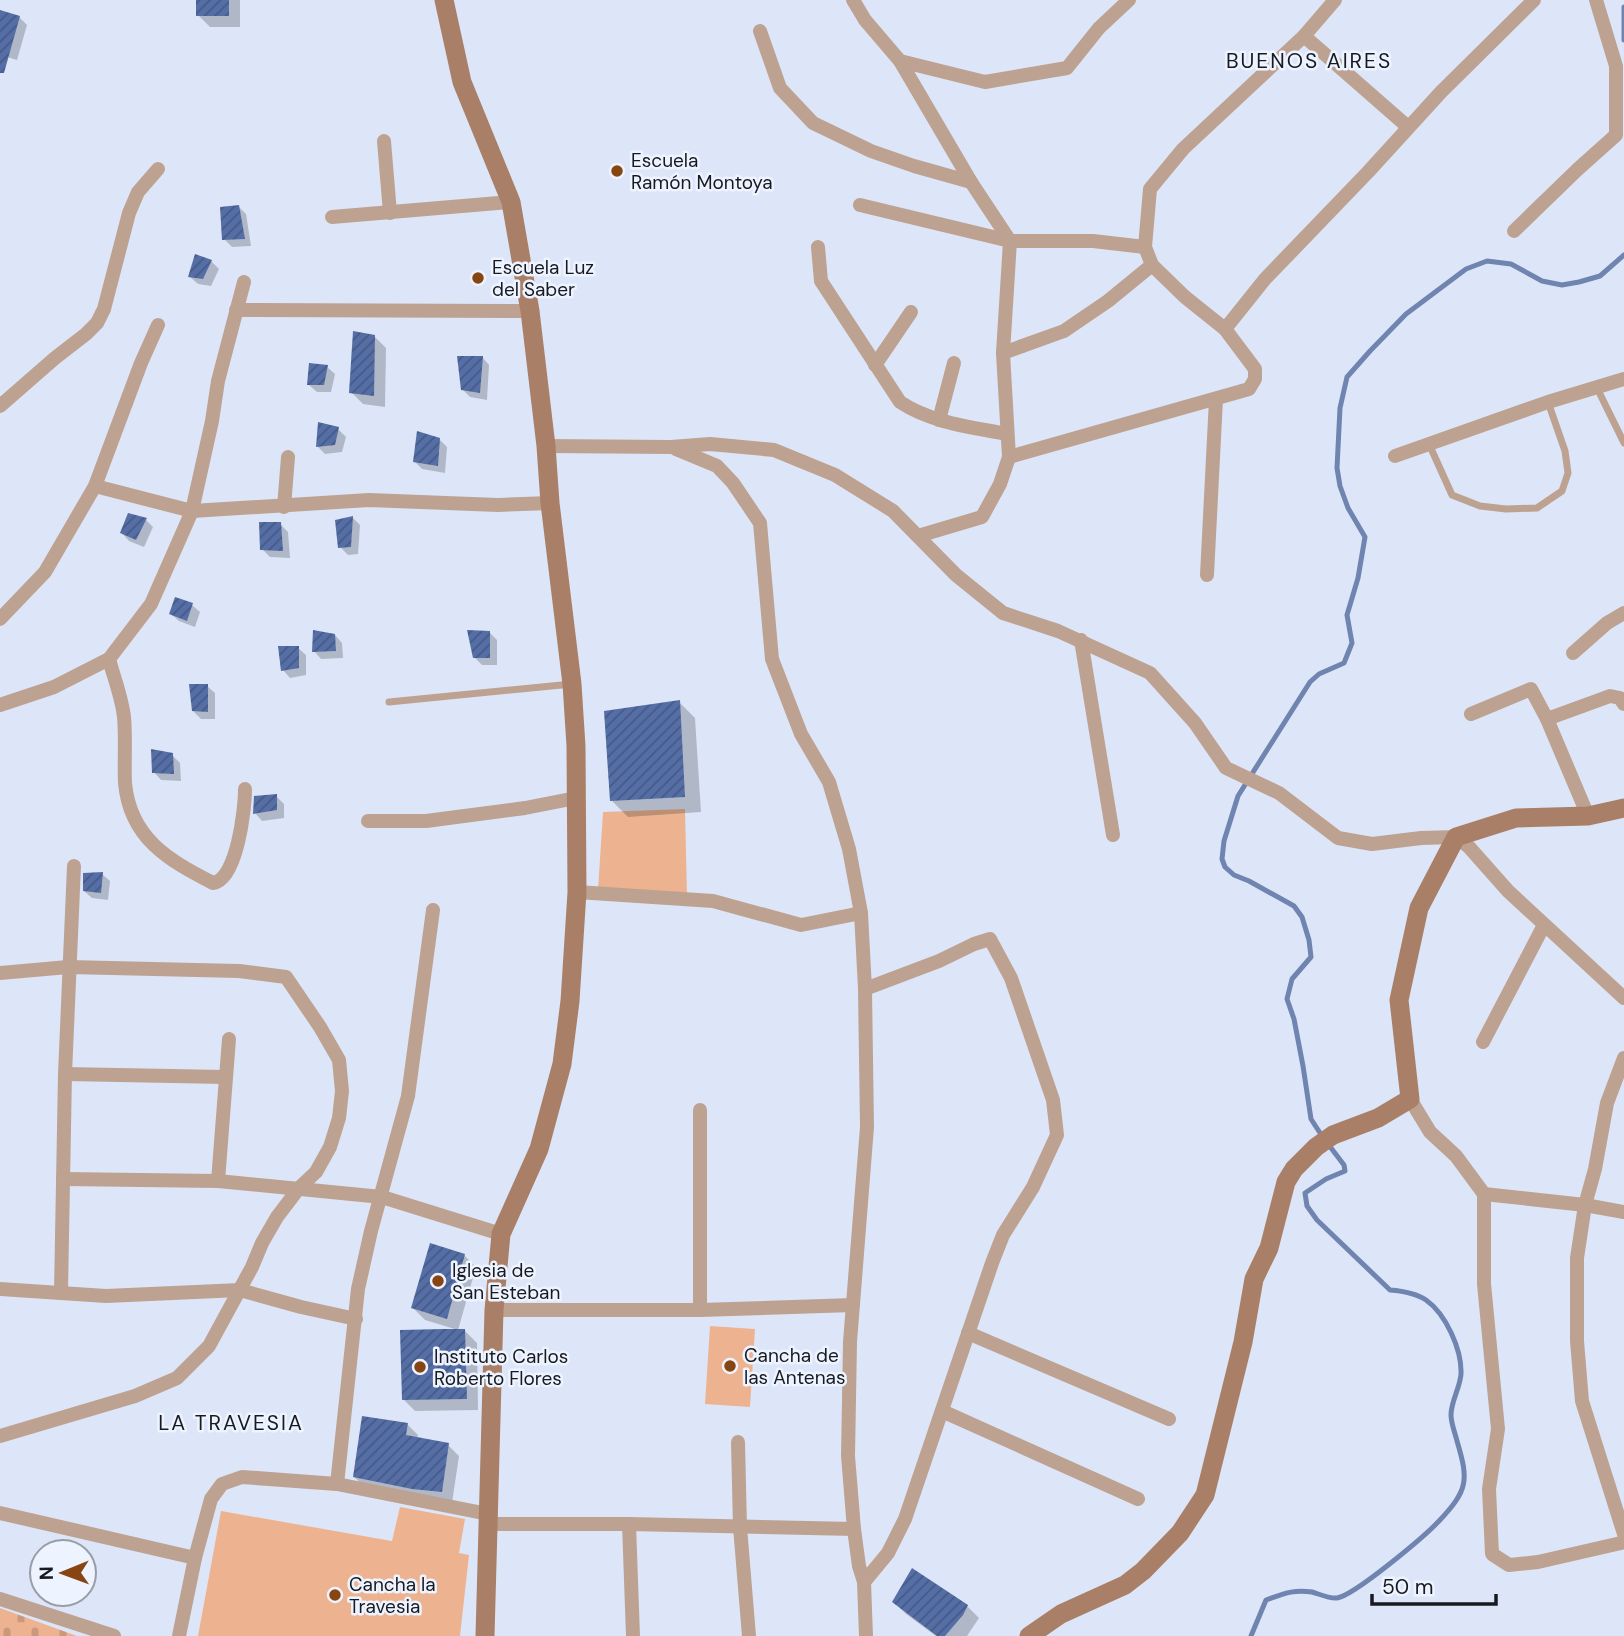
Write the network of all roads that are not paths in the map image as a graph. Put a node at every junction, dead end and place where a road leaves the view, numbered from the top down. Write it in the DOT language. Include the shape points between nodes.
graph roads {
  1 [pos="444,0"];
  2 [pos="853,0"];
  3 [pos="1129,0"];
  4 [pos="1335,0"];
  5 [pos="1534,0"];
  6 [pos="1596,0"];
  7 [pos="760,31"];
  8 [pos="1304,36"];
  9 [pos="900,61"];
  10 [pos="1408,127"];
  11 [pos="384,141"];
  12 [pos="158,169"];
  13 [pos="971,182"];
  14 [pos="511,202"];
  15 [pos="860,205"];
  16 [pos="390,213"];
  17 [pos="332,218"];
  18 [pos="1514,231"];
  19 [pos="1010,241"];
  20 [pos="818,247"];
  21 [pos="1145,247"];
  22 [pos="1152,265"];
  23 [pos="244,282"];
  24 [pos="236,310"];
  25 [pos="530,311"];
  26 [pos="911,312"];
  27 [pos="158,325"];
  28 [pos="1225,329"];
  29 [pos="1003,353"];
  30 [pos="954,363"];
  31 [pos="875,365"];
  32 [pos="1624,379"];
  33 [pos="1597,387"];
  34 [pos="1216,399"];
  35 [pos="1548,402"];
  36 [pos="0,406"];
  37 [pos="939,420"];
  38 [pos="1007,434"];
  39 [pos="1624,443"];
  40 [pos="1428,444"];
  41 [pos="546,446"];
  42 [pos="671,447"];
  43 [pos="1395,456"];
  44 [pos="288,457"];
  45 [pos="1009,457"];
  46 [pos="95,486"];
  47 [pos="550,503"];
  48 [pos="284,507"];
  49 [pos="192,510"];
  50 [pos="918,536"];
  51 [pos="1207,575"];
  52 [pos="1624,612"];
  53 [pos="0,619"];
  54 [pos="1081,640"];
  55 [pos="1573,653"];
  56 [pos="109,659"];
  57 [pos="572,684"];
  58 [pos="389,702"];
  59 [pos="1624,704"];
  60 [pos="0,705"];
  61 [pos="1471,714"];
  62 [pos="1547,719"];
  63 [pos="245,789"];
  64 [pos="576,798"];
  65 [pos="1624,808"];
  66 [pos="1588,816"];
  67 [pos="368,821"];
  68 [pos="1113,835"];
  69 [pos="1456,837"];
  70 [pos="74,866"];
  71 [pos="577,892"];
  72 [pos="433,910"];
  73 [pos="861,913"];
  74 [pos="1544,925"];
  75 [pos="68,967"];
  76 [pos="0,973"];
  77 [pos="865,989"];
  78 [pos="1624,998"];
  79 [pos="229,1039"];
  80 [pos="1483,1042"];
  81 [pos="1624,1058"];
  82 [pos="65,1074"];
  83 [pos="225,1077"];
  84 [pos="1410,1099"];
  85 [pos="701,1110"];
  86 [pos="63,1179"];
  87 [pos="218,1181"];
  88 [pos="299,1188"];
  89 [pos="1484,1194"];
  90 [pos="382,1197"];
  91 [pos="1585,1205"];
  92 [pos="1624,1212"];
  93 [pos="501,1234"];
  94 [pos="0,1289"];
  95 [pos="240,1290"];
  96 [pos="61,1292"];
  97 [pos="853,1306"];
  98 [pos="494,1310"];
  99 [pos="700,1310"];
  100 [pos="356,1319"];
  101 [pos="968,1333"];
  102 [pos="942,1411"];
  103 [pos="1169,1419"];
  104 [pos="0,1436"];
  105 [pos="738,1442"];
  106 [pos="337,1485"];
  107 [pos="1138,1499"];
  108 [pos="0,1513"];
  109 [pos="488,1519"];
  110 [pos="629,1524"];
  111 [pos="740,1527"];
  112 [pos="854,1529"];
  113 [pos="1624,1534"];
  114 [pos="1624,1540"];
  115 [pos="195,1558"];
  116 [pos="864,1582"];
  117 [pos="0,1599"];
  118 [pos="114,1636"];
  119 [pos="179,1636"];
  120 [pos="485,1636"];
  121 [pos="633,1636"];
  122 [pos="749,1636"];
  123 [pos="866,1636"];
  124 [pos="1029,1636"];
  1 -- 14 [label="street" via="462,82"];
  2 -- 9 [label="street"];
  3 -- 9 [label="street" via="1067,68 985,82"];
  4 -- 8 [label="street"];
  5 -- 10 [label="street"];
  6 -- 18 [label="street" via="1616,66 1616,135"];
  7 -- 13 [label="street" via="780,88 813,123 871,151"];
  8 -- 10 [label="street"];
  8 -- 21 [label="street" via="1183,149 1150,189"];
  9 -- 13 [label="street"];
  10 -- 28 [label="street" via="1265,279"];
  11 -- 16 [label="street"];
  12 -- 36 [label="street" via="138,192 129,213 97,323"];
  13 -- 19 [label="street"];
  14 -- 16 [label="street"];
  14 -- 25 [label="street"];
  15 -- 19 [label="street"];
  16 -- 17 [label="street"];
  19 -- 21 [label="street" via="1093,241"];
  19 -- 29 [label="street"];
  20 -- 31 [label="street" via="821,281"];
  21 -- 22 [label="street"];
  22 -- 28 [label="street"];
  22 -- 29 [label="street" via="1065,331"];
  23 -- 24 [label="street"];
  24 -- 25 [label="street"];
  24 -- 49 [label="street"];
  25 -- 41 [label="street"];
  26 -- 31 [label="street"];
  27 -- 46 [label="street"];
  28 -- 34 [label="street" via="1255,369 1255,379 1249,389"];
  29 -- 38 [label="street"];
  30 -- 37 [label="street"];
  31 -- 37 [label="street" via="900,402"];
  32 -- 33 [label="street"];
  33 -- 35 [label="street"];
  33 -- 39 [label="lane"];
  34 -- 45 [label="street"];
  34 -- 51 [label="street"];
  35 -- 40 [label="street"];
  35 -- 40 [label="lane" via="1568,473 1562,491 1537,508 1480,506 1452,495"];
  37 -- 38 [label="street"];
  38 -- 45 [label="street"];
  40 -- 43 [label="street"];
  41 -- 42 [label="street"];
  41 -- 47 [label="street"];
  42 -- 50 [label="street" via="710,444 774,450 835,475 893,511"];
  42 -- 73 [label="street" via="717,466 760,523 772,659 801,734 829,782 849,849"];
  44 -- 48 [label="street"];
  45 -- 50 [label="street" via="982,517"];
  46 -- 49 [label="street"];
  46 -- 53 [label="street" via="45,572"];
  47 -- 48 [label="street" via="498,506 369,500"];
  47 -- 57 [label="street"];
  48 -- 49 [label="street"];
  49 -- 56 [label="street" via="150,604"];
  50 -- 54 [label="street" via="1003,613"];
  52 -- 55 [label="street"];
  54 -- 68 [label="street"];
  54 -- 69 [label="street" via="1150,673 1195,723 1226,768 1279,793 1338,838 1372,844"];
  56 -- 60 [label="street" via="54,687"];
  56 -- 63 [label="street" via="124,716 131,814 160,852 214,883 223,879 242,829"];
  57 -- 58 [label="lane"];
  57 -- 64 [label="street"];
  59 -- 62 [label="street" via="1610,696"];
  61 -- 62 [label="street" via="1531,689"];
  62 -- 66 [label="street"];
  64 -- 67 [label="street" via="426,821"];
  64 -- 71 [label="street"];
  65 -- 66 [label="street"];
  66 -- 69 [label="street" via="1516,818"];
  69 -- 74 [label="street"];
  69 -- 84 [label="street" via="1419,908 1399,1000"];
  70 -- 75 [label="street"];
  71 -- 73 [label="street" via="713,901 801,925"];
  71 -- 93 [label="street" via="562,1064 539,1149"];
  72 -- 90 [label="street" via="408,1096"];
  73 -- 77 [label="street"];
  74 -- 78 [label="street"];
  74 -- 80 [label="street"];
  75 -- 76 [label="street"];
  75 -- 82 [label="street"];
  75 -- 88 [label="street" via="239,971 286,977 339,1060 342,1091 330,1147 316,1172"];
  77 -- 97 [label="street" via="867,1127"];
  77 -- 101 [label="street" via="989,939 1011,978 1054,1100 1057,1135 1034,1187 1003,1235"];
  79 -- 83 [label="street"];
  81 -- 91 [label="street" via="1607,1103"];
  82 -- 83 [label="street"];
  82 -- 86 [label="street"];
  83 -- 87 [label="street"];
  84 -- 89 [label="street" via="1430,1132 1456,1156"];
  84 -- 124 [label="street" via="1378,1118 1333,1135 1293,1168 1269,1248 1254,1279 1205,1495 1180,1533 1125,1585 1061,1614"];
  85 -- 99 [label="street"];
  86 -- 87 [label="street"];
  86 -- 96 [label="street"];
  87 -- 88 [label="street"];
  88 -- 90 [label="street"];
  88 -- 95 [label="street" via="277,1217"];
  89 -- 91 [label="street"];
  89 -- 114 [label="street" via="1484,1284 1498,1429 1489,1489 1492,1554 1508,1565 1538,1562"];
  90 -- 93 [label="street"];
  90 -- 100 [label="street" via="362,1269"];
  91 -- 92 [label="street"];
  91 -- 113 [label="street" via="1577,1258 1582,1401"];
  93 -- 98 [label="street"];
  94 -- 96 [label="street"];
  95 -- 96 [label="street" via="106,1296"];
  95 -- 100 [label="street"];
  95 -- 104 [label="street" via="209,1346 177,1378 135,1396"];
  97 -- 99 [label="street"];
  97 -- 112 [label="street" via="848,1456"];
  98 -- 99 [label="street"];
  98 -- 109 [label="street"];
  100 -- 106 [label="street"];
  101 -- 102 [label="street"];
  101 -- 103 [label="street"];
  102 -- 107 [label="street"];
  102 -- 116 [label="street" via="905,1520 888,1553"];
  105 -- 111 [label="street"];
  106 -- 109 [label="street"];
  106 -- 115 [label="street" via="242,1477 222,1484 211,1499"];
  108 -- 115 [label="street"];
  109 -- 110 [label="street"];
  109 -- 120 [label="street"];
  110 -- 111 [label="street"];
  110 -- 121 [label="street"];
  111 -- 112 [label="street"];
  111 -- 122 [label="street"];
  112 -- 116 [label="street"];
  115 -- 119 [label="street"];
  116 -- 123 [label="street"];
  117 -- 118 [label="street"];
}
